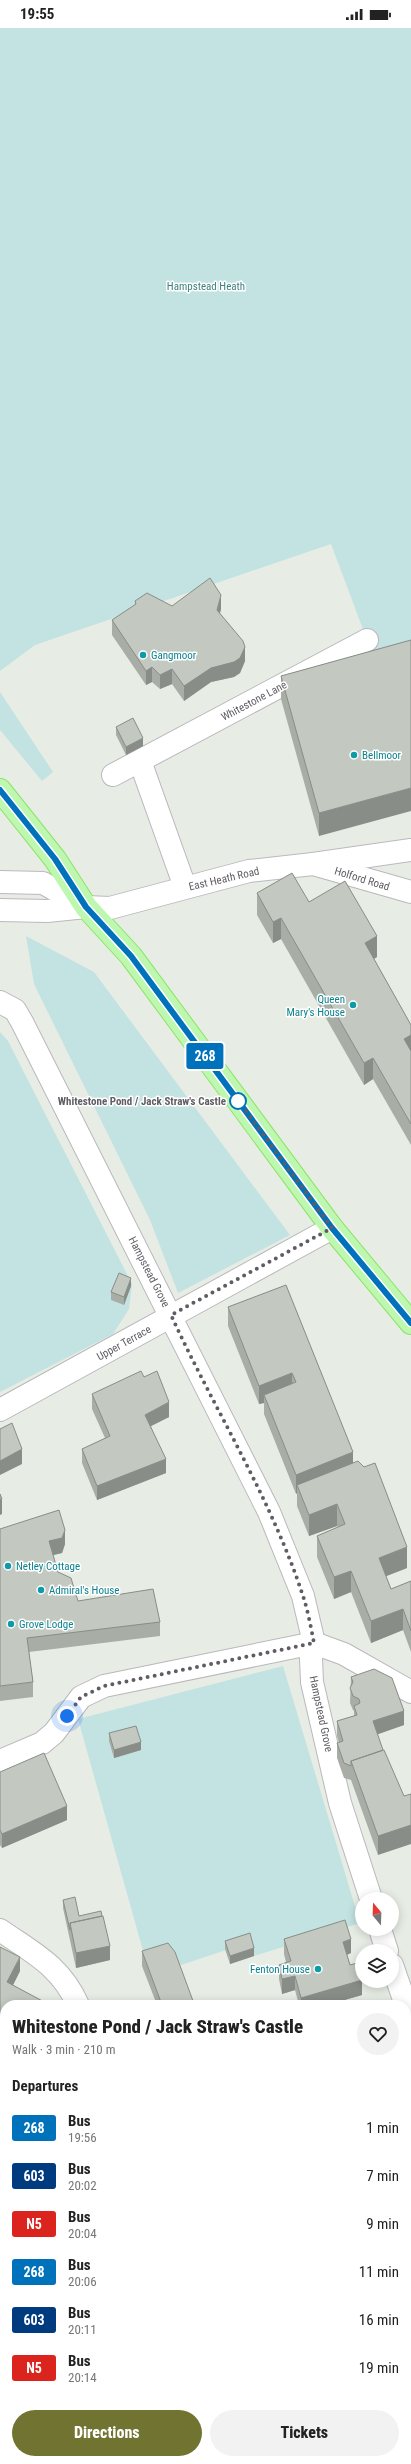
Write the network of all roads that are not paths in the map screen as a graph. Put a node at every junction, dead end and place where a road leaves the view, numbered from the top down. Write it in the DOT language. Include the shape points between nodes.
graph roads {
  1 [pos="367,640"];
  2 [pos="140,761"];
  3 [pos="113,775"];
  4 [pos="0,790"];
  5 [pos="411,850"];
  6 [pos="313,864"];
  7 [pos="0,882"];
  8 [pos="185,887"];
  9 [pos="411,892"];
  10 [pos="86,907"];
  11 [pos="0,910"];
  12 [pos="0,1002"];
  13 [pos="332,1228"];
  14 [pos="171,1315"];
  15 [pos="411,1323"];
  16 [pos="0,1410"];
  17 [pos="314,1643"];
  18 [pos="411,1692"];
  19 [pos="0,1761"];
  20 [pos="369,1892"];
  21 [pos="0,1930"];
  22 [pos="399,1986"];
  23 [pos="76,2000"];
  24 [pos="404,2000"];
  1 -- 2 [label="street, Whitestone Lane"];
  2 -- 3 [label="street, Whitestone Lane"];
  2 -- 8 [label="street"];
  4 -- 10 [label="main road" via="55,859"];
  5 -- 6 [label="street, East Heath Road"];
  6 -- 8 [label="street, East Heath Road" via="249,871"];
  6 -- 9 [label="street, Holford Road"];
  7 -- 10 [label="street" via="43,883"];
  8 -- 10 [label="street, East Heath Road" via="110,908"];
  10 -- 11 [label="street, East Heath Road" via="47,912"];
  10 -- 13 [label="main road" via="131,956"];
  12 -- 14 [label="street, Hampstead Grove" via="15,1010 22,1022"];
  13 -- 14 [label="street, Upper Terrace"];
  13 -- 15 [label="main road"];
  14 -- 16 [label="street, Upper Terrace" via="140,1335"];
  14 -- 17 [label="street, Hampstead Grove" via="198,1374 269,1512 304,1596"];
  17 -- 18 [label="street" via="344,1654"];
  17 -- 19 [label="street" via="104,1686 81,1697 54,1733 42,1744"];
  17 -- 20 [label="street, Hampstead Grove" via="311,1658 312,1682 340,1803"];
  21 -- 23 [label="street" via="46,1961 66,1980"];
  22 -- 24 [label="street"];
}
